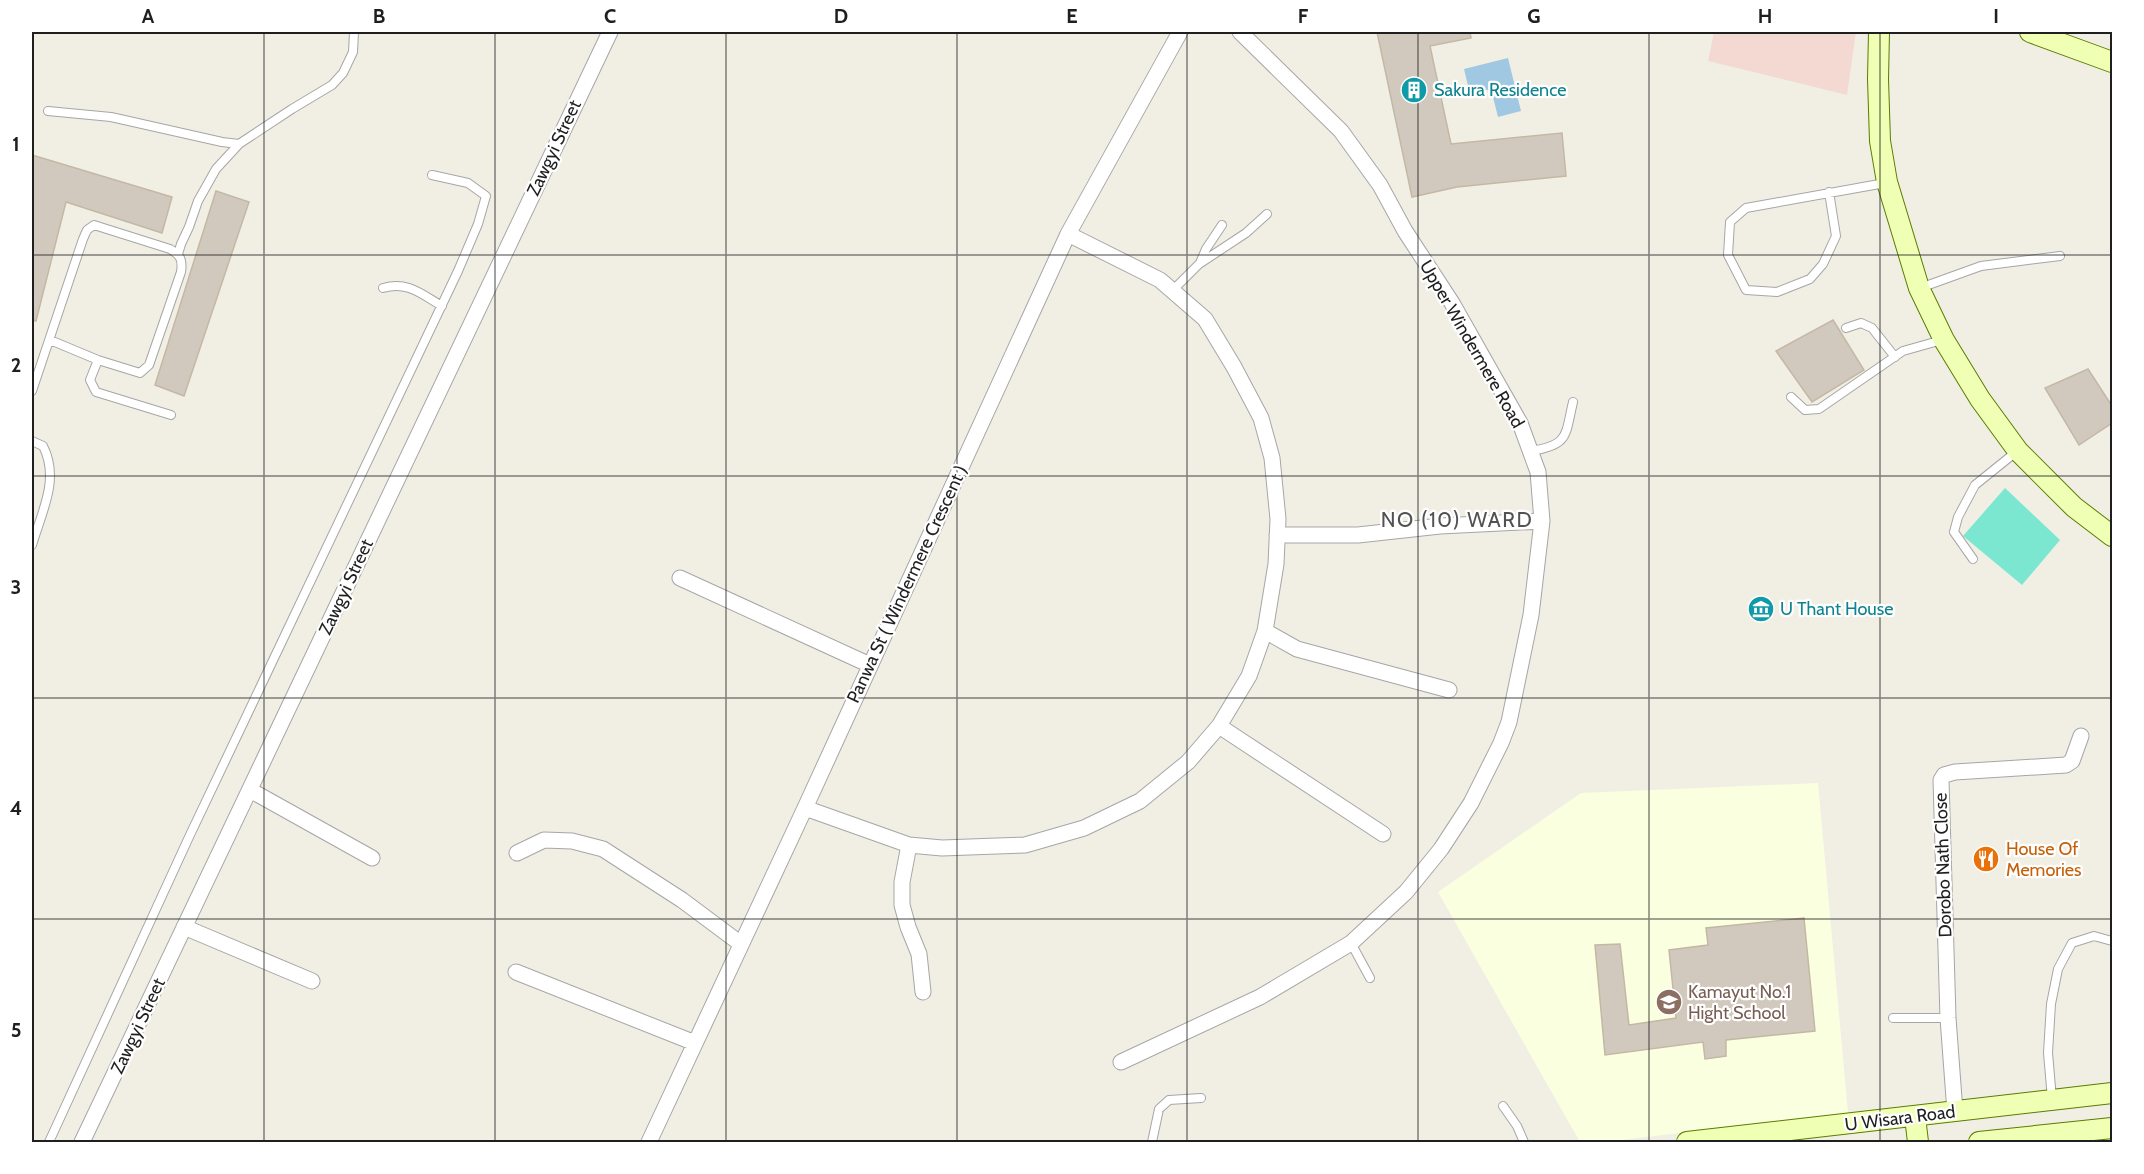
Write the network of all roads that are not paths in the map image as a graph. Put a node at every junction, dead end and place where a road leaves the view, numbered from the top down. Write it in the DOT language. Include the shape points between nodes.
graph roads {
  1 [pos="354,32"];
  2 [pos="610,32"];
  3 [pos="1180,32"];
  4 [pos="1240,32"];
  5 [pos="1879,32"];
  6 [pos="2030,32"];
  7 [pos="2112,62"];
  8 [pos="48,111"];
  9 [pos="238,144"];
  10 [pos="432,175"];
  11 [pos="1887,182"];
  12 [pos="1829,192"];
  13 [pos="1268,214"];
  14 [pos="1222,225"];
  15 [pos="1068,234"];
  16 [pos="178,254"];
  17 [pos="2060,256"];
  18 [pos="1199,264"];
  19 [pos="383,288"];
  20 [pos="1919,288"];
  21 [pos="1173,290"];
  22 [pos="442,306"];
  23 [pos="1846,328"];
  24 [pos="50,340"];
  25 [pos="1944,340"];
  26 [pos="1895,357"];
  27 [pos="98,360"];
  28 [pos="32,391"];
  29 [pos="1791,397"];
  30 [pos="1573,402"];
  31 [pos="171,415"];
  32 [pos="32,441"];
  33 [pos="1531,451"];
  34 [pos="2018,451"];
  35 [pos="1542,521"];
  36 [pos="1277,535"];
  37 [pos="2112,536"];
  38 [pos="32,545"];
  39 [pos="1973,559"];
  40 [pos="680,578"];
  41 [pos="1265,631"];
  42 [pos="870,665"];
  43 [pos="1449,690"];
  44 [pos="1219,726"];
  45 [pos="2081,736"];
  46 [pos="250,790"];
  47 [pos="805,808"];
  48 [pos="1383,834"];
  49 [pos="909,845"];
  50 [pos="517,853"];
  51 [pos="372,858"];
  52 [pos="184,927"];
  53 [pos="2112,941"];
  54 [pos="1351,943"];
  55 [pos="741,944"];
  56 [pos="516,972"];
  57 [pos="1370,978"];
  58 [pos="312,981"];
  59 [pos="922,992"];
  60 [pos="1893,1018"];
  61 [pos="1948,1018"];
  62 [pos="695,1043"];
  63 [pos="1121,1062"];
  64 [pos="2112,1093"];
  65 [pos="2083,1097"];
  66 [pos="1201,1098"];
  67 [pos="2053,1100"];
  68 [pos="1503,1106"];
  69 [pos="1955,1112"];
  70 [pos="1915,1117"];
  71 [pos="2112,1128"];
  72 [pos="2086,1131"];
  73 [pos="1730,1140"];
  74 [pos="2010,1141"];
  75 [pos="49,1143"];
  76 [pos="82,1143"];
  77 [pos="649,1143"];
  78 [pos="1152,1143"];
  79 [pos="1524,1143"];
  80 [pos="1687,1143"];
  81 [pos="1918,1143"];
  82 [pos="1978,1143"];
  1 -- 9 [label="lane" via="353,52 332,85"];
  2 -- 46 [label="street, Zawgyi Street"];
  3 -- 15 [label="street, Panwa St ( Windermere Crescent )"];
  4 -- 33 [label="street, Upper Windermere Road" via="1341,130 1373,176 1452,303 1520,423"];
  5 -- 11 [label="main road" via="1880,141"];
  6 -- 7 [label="main road"];
  8 -- 9 [label="lane" via="111,117"];
  9 -- 16 [label="lane" via="216,169 198,201"];
  10 -- 22 [label="lane" via="468,183 486,196"];
  11 -- 12 [label="lane"];
  11 -- 20 [label="main road"];
  12 -- 12 [label="lane" via="1746,208 1730,222 1728,255 1746,290 1777,292 1810,279 1823,264 1836,236"];
  13 -- 18 [label="lane"];
  14 -- 18 [label="lane"];
  15 -- 21 [label="street" via="1160,279"];
  15 -- 42 [label="street, Panwa St ( Windermere Crescent )"];
  16 -- 24 [label="lane" via="94,225 82,239"];
  16 -- 27 [label="lane" via="181,272 149,365 140,373"];
  17 -- 20 [label="lane" via="1981,266"];
  18 -- 21 [label="lane"];
  19 -- 22 [label="lane" via="404,285"];
  20 -- 25 [label="main road"];
  21 -- 36 [label="street" via="1205,319 1261,418 1272,458"];
  22 -- 75 [label="lane" via="189,837"];
  23 -- 26 [label="lane" via="1861,323 1872,328"];
  24 -- 27 [label="lane"];
  24 -- 28 [label="lane"];
  25 -- 26 [label="lane" via="1903,351"];
  25 -- 34 [label="main road"];
  26 -- 29 [label="lane" via="1819,409 1805,410"];
  27 -- 31 [label="lane" via="90,380 96,392"];
  30 -- 33 [label="lane" via="1561,440 1551,448"];
  32 -- 38 [label="lane" via="42,446 52,474"];
  33 -- 35 [label="street, Upper Windermere Road" via="1538,472"];
  34 -- 37 [label="main road" via="2074,507"];
  34 -- 39 [label="lane" via="1975,485 1958,517 1953,532"];
  35 -- 36 [label="street" via="1358,535"];
  35 -- 54 [label="street, Upper Windermere Road" via="1531,615 1501,743 1471,803 1440,849 1406,892"];
  36 -- 41 [label="street"];
  40 -- 42 [label="street"];
  41 -- 43 [label="street" via="1297,649"];
  41 -- 44 [label="street" via="1249,676"];
  42 -- 47 [label="street, Panwa St ( Windermere Crescent )"];
  44 -- 48 [label="street"];
  44 -- 49 [label="street" via="1188,762 1140,801 1084,828 1024,845"];
  45 -- 61 [label="street, Dorobo Nath Close" via="2072,761 2066,765 1955,772 1941,780"];
  46 -- 51 [label="street"];
  46 -- 52 [label="street, Zawgyi Street"];
  47 -- 49 [label="street"];
  47 -- 55 [label="street, Panwa St ( Windermere Crescent )"];
  49 -- 59 [label="street" via="902,905 920,954"];
  50 -- 55 [label="street" via="544,840 572,841 603,849"];
  52 -- 58 [label="street"];
  52 -- 76 [label="street, Zawgyi Street"];
  53 -- 67 [label="lane" via="2094,936 2072,943 2058,969 2048,1053"];
  54 -- 57 [label="lane"];
  54 -- 63 [label="street, Upper Windermere Road" via="1260,997"];
  55 -- 62 [label="street, Panwa St ( Windermere Crescent )"];
  56 -- 62 [label="street"];
  60 -- 61 [label="lane"];
  61 -- 69 [label="street, Dorobo Nath Close"];
  62 -- 77 [label="street, Panwa St ( Windermere Crescent )"];
  64 -- 65 [label="main road, U Wisara Road"];
  65 -- 67 [label="main road, U Wisara Road"];
  65 -- 72 [label="main road"];
  66 -- 78 [label="lane" via="1168,1100 1159,1109"];
  67 -- 69 [label="main road, U Wisara Road"];
  68 -- 79 [label="lane"];
  69 -- 70 [label="main road, U Wisara Road"];
  70 -- 73 [label="main road, U Wisara Road"];
  70 -- 81 [label="main road"];
  71 -- 72 [label="main road"];
  72 -- 74 [label="main road"];
  73 -- 80 [label="main road, U Wisara Road"];
  74 -- 82 [label="main road"];
}
